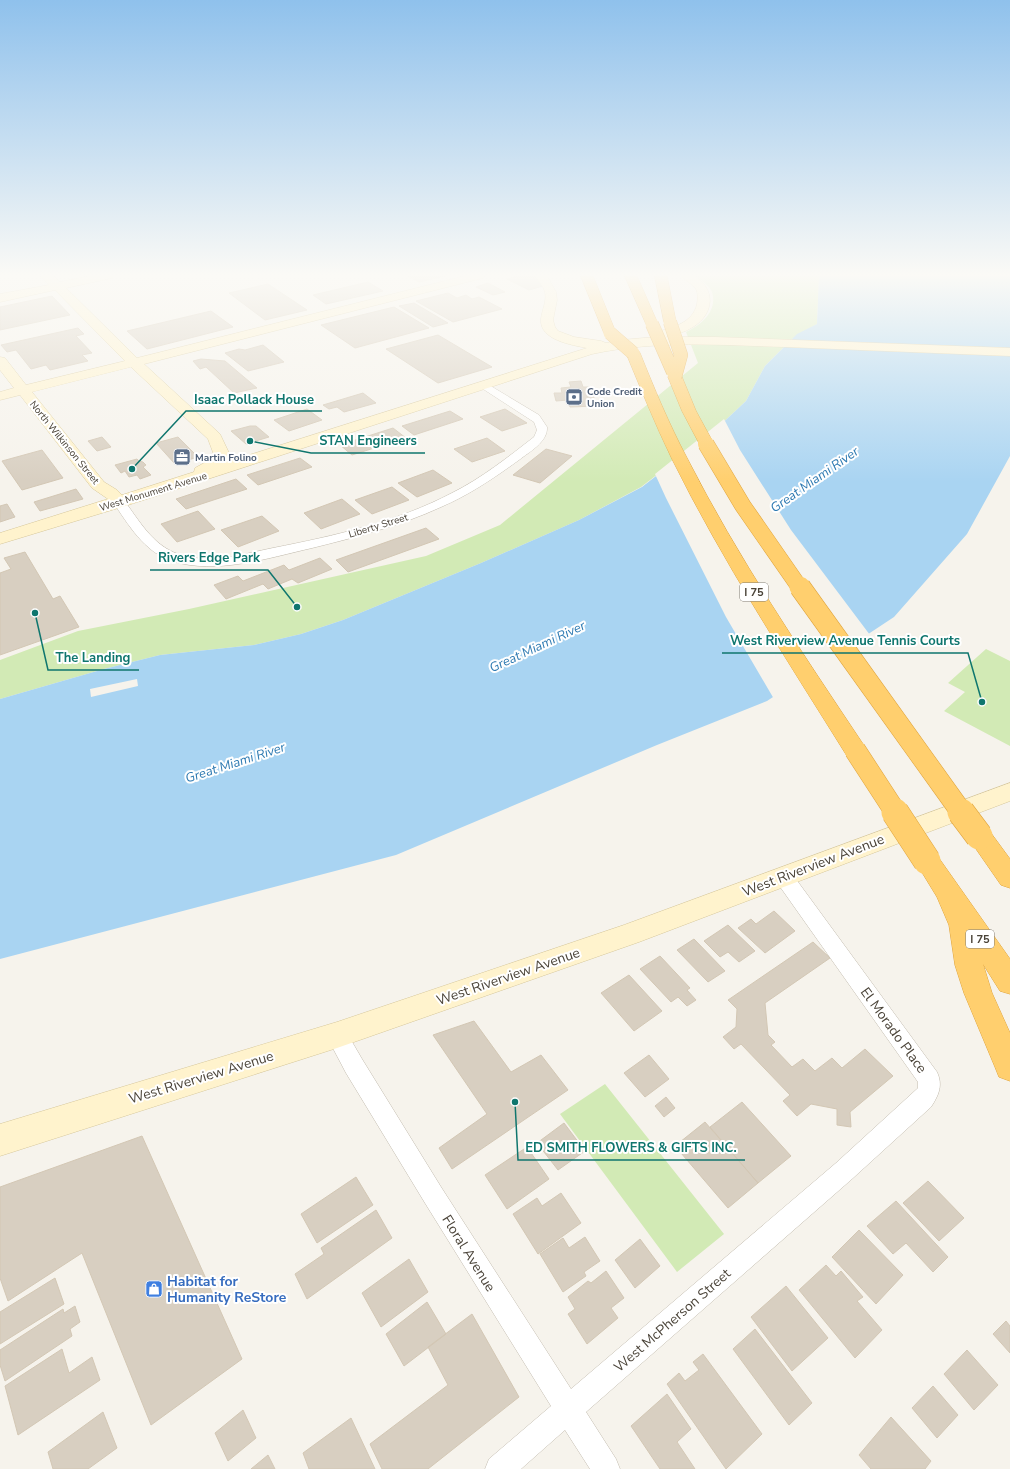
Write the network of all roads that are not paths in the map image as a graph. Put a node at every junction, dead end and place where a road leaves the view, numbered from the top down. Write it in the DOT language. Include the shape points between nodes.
graph roads {
  1 [pos="116,345"];
  2 [pos="203,345"];
  3 [pos="588,345"];
  4 [pos="606,345"];
  5 [pos="618,345"];
  6 [pos="623,345"];
  7 [pos="630,345"];
  8 [pos="661,345"];
  9 [pos="678,345"];
  10 [pos="810,345"];
  11 [pos="1010,352"];
  12 [pos="633,353"];
  13 [pos="0,361"];
  14 [pos="134,362"];
  15 [pos="675,377"];
  16 [pos="484,385"];
  17 [pos="24,390"];
  18 [pos="0,396"];
  19 [pos="215,437"];
  20 [pos="181,482"];
  21 [pos="119,502"];
  22 [pos="0,539"];
  23 [pos="189,561"];
  24 [pos="1010,792"];
  25 [pos="783,876"];
  26 [pos="1010,878"];
  27 [pos="950,896"];
  28 [pos="1010,982"];
  29 [pos="337,1035"];
  30 [pos="1010,1067"];
  31 [pos="0,1140"];
  32 [pos="844,1171"];
  33 [pos="568,1409"];
  34 [pos="500,1469"];
  35 [pos="606,1469"];
  1 -- 14 [label="main road"];
  2 -- 14 [label="main road"];
  3 -- 4 [label="main road"];
  5 -- 16 [label="main road, West Monument Avenue" via="589,351"];
  6 -- 12 [label="highway, bridge"];
  7 -- 12 [label="highway, I 75"];
  8 -- 15 [label="highway, bridge"];
  9 -- 15 [label="highway, bridge" via="681,355"];
  10 -- 11 [label="main road, West Monument Avenue"];
  12 -- 27 [label="highway, I 75, bridge" via="663,427 718,531"];
  13 -- 17 [label="main road, North Wilkinson Street"];
  14 -- 17 [label="main road"];
  14 -- 19 [label="main road"];
  15 -- 26 [label="highway, bridge" via="706,444 743,506"];
  16 -- 19 [label="main road" via="479,383 463,386 266,448 245,451 235,449"];
  16 -- 20 [label="main road, West Monument Avenue"];
  16 -- 23 [label="street, Liberty Street" via="535,417 543,429 538,439 475,486 407,516 321,542 234,559"];
  17 -- 18 [label="main road"];
  17 -- 21 [label="main road, North Wilkinson Street" via="98,485"];
  19 -- 20 [label="main road" via="222,455 220,461"];
  20 -- 21 [label="main road, West Monument Avenue"];
  21 -- 22 [label="main road, West Monument Avenue"];
  21 -- 23 [label="street, North Wilkinson Street" via="153,546 164,553"];
  24 -- 25 [label="main road, West Riverview Avenue"];
  25 -- 29 [label="main road, West Riverview Avenue" via="630,934"];
  25 -- 32 [label="street, El Morado Place" via="929,1079 929,1091 923,1099"];
  27 -- 28 [label="highway, I 75"];
  27 -- 30 [label="highway" via="962,925 969,965 978,993"];
  29 -- 31 [label="main road, West Riverview Avenue"];
  29 -- 33 [label="street, Floral Avenue" via="425,1182"];
  32 -- 33 [label="street, West McPherson Street"];
  33 -- 34 [label="street, West McPherson Street"];
  33 -- 35 [label="street, Floral Avenue"];
}
